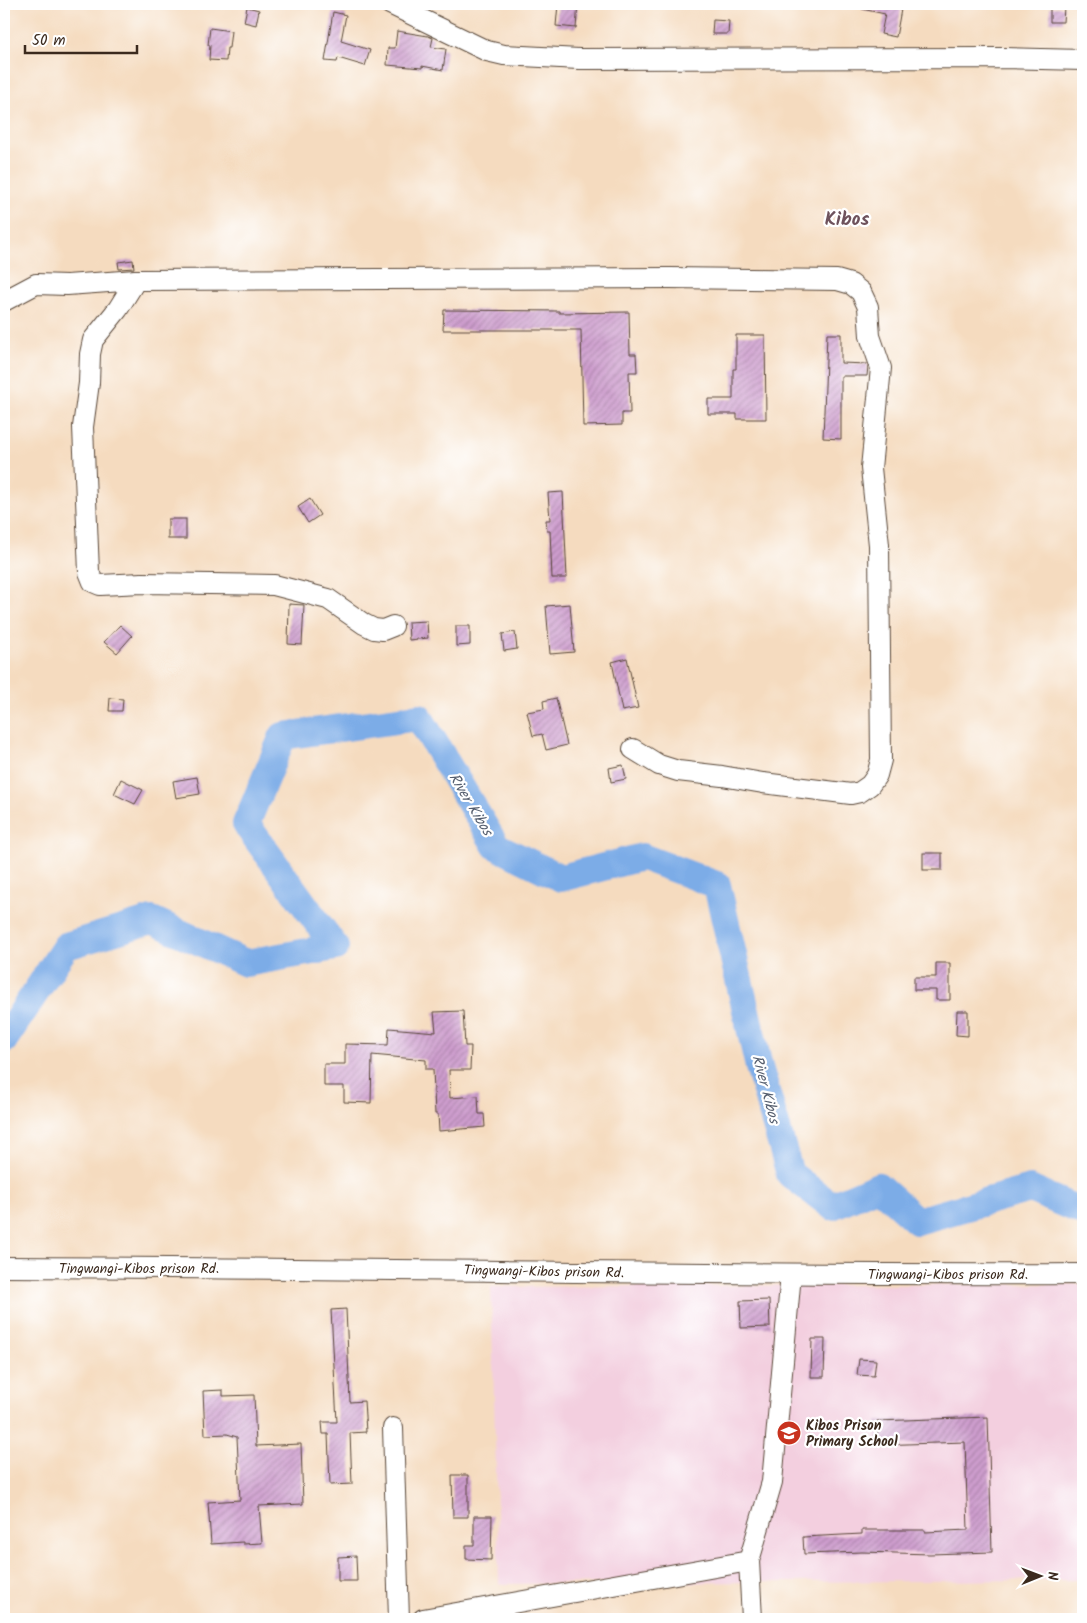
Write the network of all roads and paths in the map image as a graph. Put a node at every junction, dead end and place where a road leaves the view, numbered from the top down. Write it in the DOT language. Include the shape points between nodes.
graph roads {
  1 [pos="390,4"];
  2 [pos="1083,60"];
  3 [pos="136,280"];
  4 [pos="4,301"];
  5 [pos="393,626"];
  6 [pos="633,749"];
  7 [pos="4,1267"];
  8 [pos="791,1274"];
  9 [pos="1083,1274"];
  10 [pos="393,1428"];
  11 [pos="749,1560"];
  12 [pos="399,1619"];
  13 [pos="423,1619"];
  14 [pos="752,1619"];
  1 -- 2 [label="street" via="486,51 504,55"];
  3 -- 4 [label="street" via="36,284"];
  3 -- 5 [label="street" via="93,340 90,354 83,427 89,572 93,582 100,585 274,585 328,599 374,629"];
  3 -- 6 [label="street" via="837,280 851,284 861,292 868,307 870,336 881,368 872,468 879,545 880,760 877,775 870,785 851,794 678,771 659,765"];
  7 -- 8 [label="street, Tingwangi-Kibos prison Rd."];
  8 -- 9 [label="street, Tingwangi-Kibos prison Rd."];
  8 -- 11 [label="street" via="772,1482"];
  10 -- 12 [label="street"];
  11 -- 13 [label="street"];
  11 -- 14 [label="street"];
}
